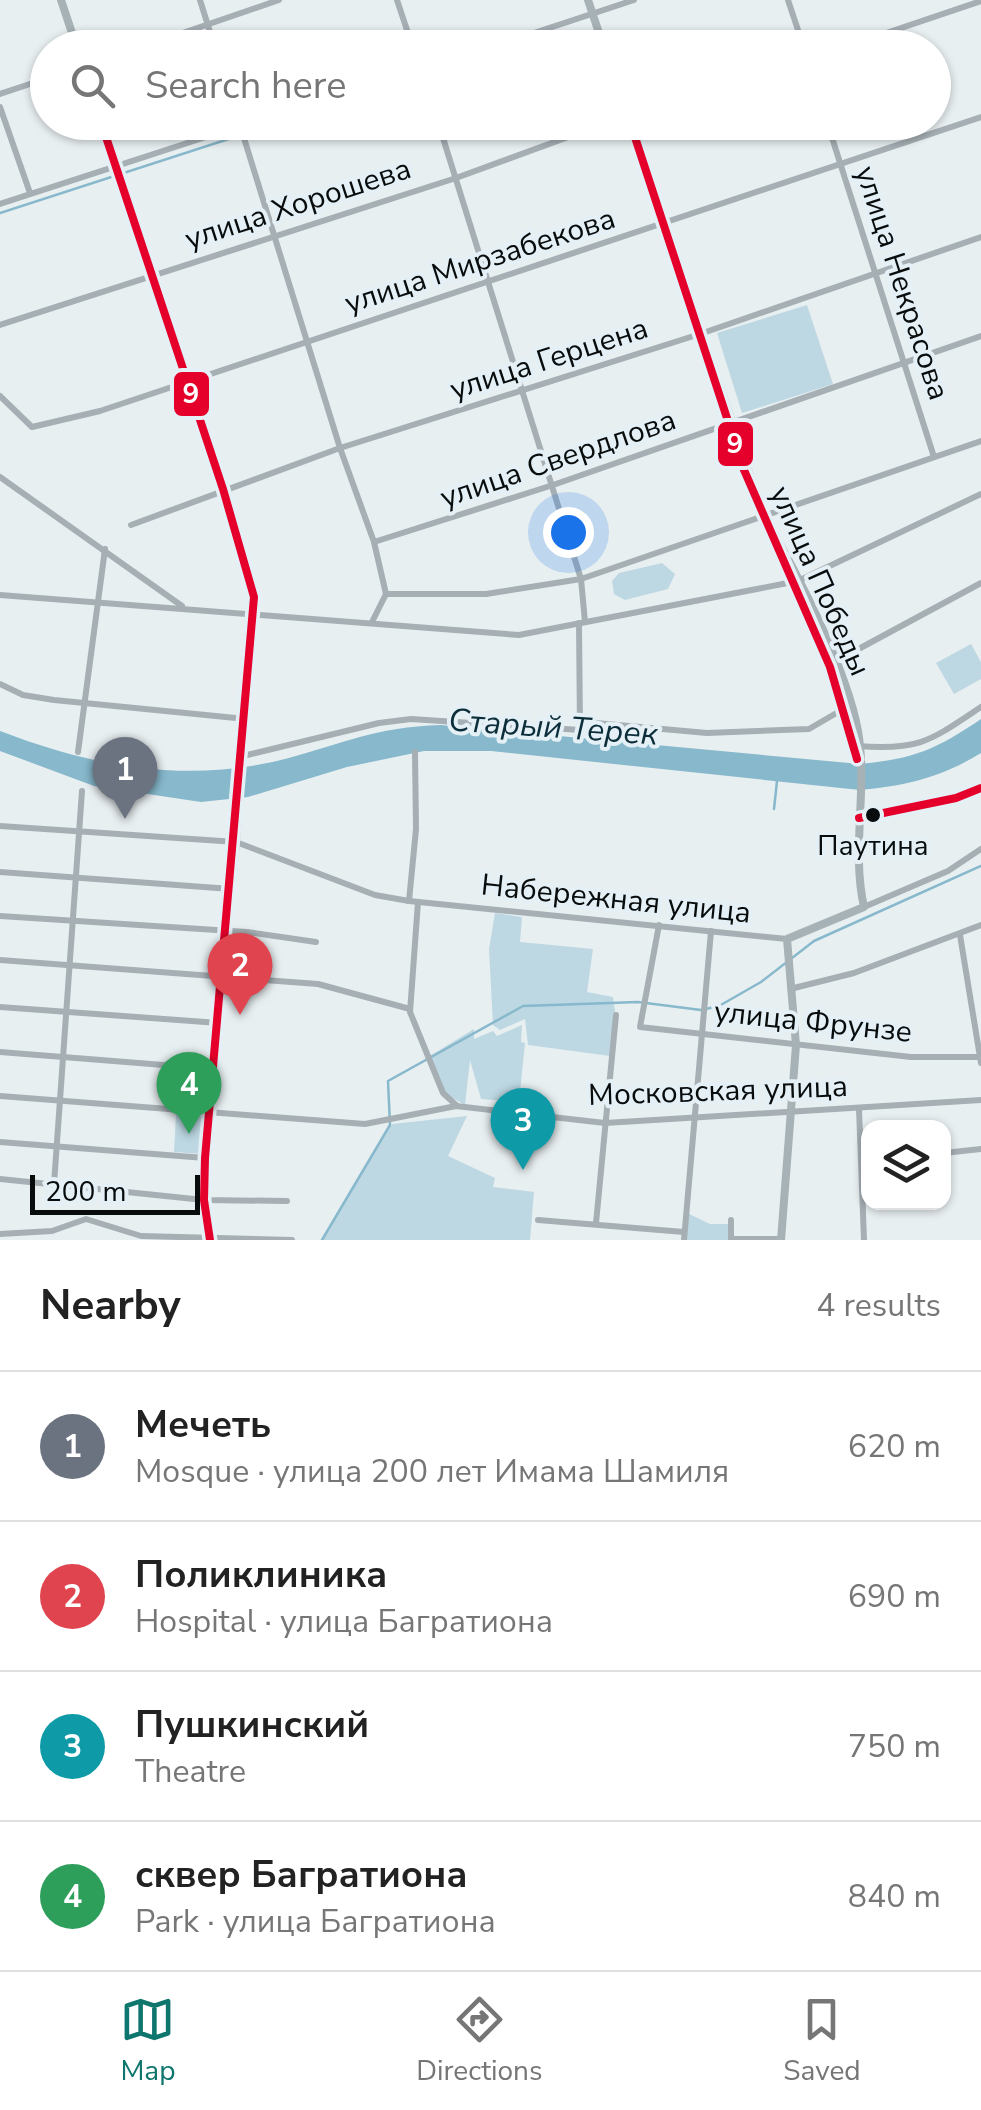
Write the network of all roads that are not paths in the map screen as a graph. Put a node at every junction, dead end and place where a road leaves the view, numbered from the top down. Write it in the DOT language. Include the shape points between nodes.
graph roads {
  1 [pos="61,0"];
  2 [pos="200,0"];
  3 [pos="279,0"];
  4 [pos="397,0"];
  5 [pos="589,0"];
  6 [pos="634,0"];
  7 [pos="788,0"];
  8 [pos="980,3"];
  9 [pos="594,14"];
  10 [pos="208,24"];
  11 [pos="71,30"];
  12 [pos="191,30"];
  13 [pos="210,30"];
  14 [pos="407,30"];
  15 [pos="545,30"];
  16 [pos="599,30"];
  17 [pos="798,30"];
  18 [pos="897,30"];
  19 [pos="30,84"];
  20 [pos="0,94"];
  21 [pos="0,107"];
  22 [pos="981,117"];
  23 [pos="951,127"];
  24 [pos="106,140"];
  25 [pos="195,140"];
  26 [pos="245,140"];
  27 [pos="444,140"];
  28 [pos="560,140"];
  29 [pos="636,140"];
  30 [pos="833,140"];
  31 [pos="909,140"];
  32 [pos="840,162"];
  33 [pos="115,168"];
  34 [pos="456,178"];
  35 [pos="30,193"];
  36 [pos="0,204"];
  37 [pos="664,224"];
  38 [pos="273,236"];
  39 [pos="981,237"];
  40 [pos="873,271"];
  41 [pos="149,276"];
  42 [pos="490,284"];
  43 [pos="0,325"];
  44 [pos="701,334"];
  45 [pos="981,336"];
  46 [pos="308,341"];
  47 [pos="905,362"];
  48 [pos="187,383"];
  49 [pos="524,390"];
  50 [pos="0,396"];
  51 [pos="729,423"];
  52 [pos="981,441"];
  53 [pos="340,448"];
  54 [pos="934,457"];
  55 [pos="0,477"];
  56 [pos="554,485"];
  57 [pos="222,489"];
  58 [pos="981,494"];
  59 [pos="764,519"];
  60 [pos="131,525"];
  61 [pos="374,542"];
  62 [pos="105,549"];
  63 [pos="581,579"];
  64 [pos="795,582"];
  65 [pos="981,582"];
  66 [pos="0,594"];
  67 [pos="386,594"];
  68 [pos="98,602"];
  69 [pos="183,607"];
  70 [pos="253,612"];
  71 [pos="372,622"];
  72 [pos="582,623"];
  73 [pos="831,664"];
  74 [pos="0,684"];
  75 [pos="85,701"];
  76 [pos="981,707"];
  77 [pos="845,708"];
  78 [pos="246,719"];
  79 [pos="596,723"];
  80 [pos="857,746"];
  81 [pos="78,752"];
  82 [pos="415,752"];
  83 [pos="243,759"];
  84 [pos="981,788"];
  85 [pos="82,791"];
  86 [pos="859,818"];
  87 [pos="0,826"];
  88 [pos="80,831"];
  89 [pos="236,842"];
  90 [pos="981,848"];
  91 [pos="0,872"];
  92 [pos="76,876"];
  93 [pos="231,889"];
  94 [pos="413,902"];
  95 [pos="864,907"];
  96 [pos="0,916"];
  97 [pos="73,921"];
  98 [pos="659,925"];
  99 [pos="981,925"];
  100 [pos="711,931"];
  101 [pos="228,933"];
  102 [pos="960,935"];
  103 [pos="787,939"];
  104 [pos="316,942"];
  105 [pos="0,960"];
  106 [pos="70,965"];
  107 [pos="223,978"];
  108 [pos="794,988"];
  109 [pos="0,1007"];
  110 [pos="410,1010"];
  111 [pos="66,1012"];
  112 [pos="616,1015"];
  113 [pos="219,1023"];
  114 [pos="704,1033"];
  115 [pos="796,1045"];
  116 [pos="0,1052"];
  117 [pos="63,1057"];
  118 [pos="981,1059"];
  119 [pos="214,1068"];
  120 [pos="0,1096"];
  121 [pos="981,1100"];
  122 [pos="60,1101"];
  123 [pos="456,1106"];
  124 [pos="859,1109"];
  125 [pos="791,1112"];
  126 [pos="210,1114"];
  127 [pos="696,1118"];
  128 [pos="605,1123"];
  129 [pos="861,1127"];
  130 [pos="0,1142"];
  131 [pos="57,1146"];
  132 [pos="981,1149"];
  133 [pos="951,1152"];
  134 [pos="204,1158"];
  135 [pos="0,1178"];
  136 [pos="54,1184"];
  137 [pos="204,1200"];
  138 [pos="287,1200"];
  139 [pos="864,1210"];
  140 [pos="538,1220"];
  141 [pos="731,1220"];
  142 [pos="596,1223"];
  143 [pos="0,1234"];
  144 [pos="684,1236"];
  145 [pos="210,1237"];
  146 [pos="292,1240"];
  147 [pos="781,1240"];
  148 [pos="864,1240"];
  1 -- 11 [label="main road"];
  2 -- 10 [label="street"];
  3 -- 10 [label="street"];
  4 -- 14 [label="street"];
  5 -- 9 [label="main road"];
  6 -- 9 [label="street"];
  7 -- 17 [label="street"];
  8 -- 18 [label="street"];
  9 -- 15 [label="street"];
  9 -- 16 [label="main road"];
  10 -- 12 [label="street"];
  10 -- 13 [label="street"];
  19 -- 20 [label="street"];
  21 -- 35 [label="street"];
  22 -- 23 [label="street, улица Мирзабекова"];
  24 -- 33 [label="main road"];
  25 -- 33 [label="street"];
  26 -- 38 [label="street"];
  27 -- 34 [label="street"];
  28 -- 34 [label="street, улица Хорошева"];
  29 -- 37 [label="main road, улица Победы"];
  30 -- 32 [label="street, улица Некрасова"];
  31 -- 32 [label="street, улица Мирзабекова"];
  32 -- 37 [label="street, улица Мирзабекова"];
  32 -- 40 [label="street, улица Некрасова"];
  33 -- 35 [label="street"];
  33 -- 41 [label="main road"];
  34 -- 38 [label="street, улица Хорошева"];
  34 -- 42 [label="street"];
  35 -- 36 [label="street"];
  37 -- 42 [label="street, улица Мирзабекова"];
  37 -- 44 [label="main road, улица Победы"];
  38 -- 41 [label="street, улица Хорошева"];
  38 -- 46 [label="street"];
  39 -- 40 [label="street, улица Герцена"];
  40 -- 44 [label="street, улица Герцена"];
  40 -- 47 [label="street, улица Некрасова"];
  41 -- 43 [label="street, улица Хорошева"];
  41 -- 48 [label="main road"];
  42 -- 46 [label="street, улица Мирзабекова"];
  42 -- 49 [label="street"];
  44 -- 49 [label="street, улица Герцена"];
  44 -- 51 [label="main road, улица Победы"];
  45 -- 47 [label="street, улица Свердлова"];
  46 -- 48 [label="street, улица Мирзабекова"];
  46 -- 53 [label="street"];
  47 -- 51 [label="street, улица Свердлова"];
  47 -- 54 [label="street, улица Некрасова"];
  48 -- 50 [label="street, улица Мирзабекова" via="32,427"];
  48 -- 57 [label="main road"];
  49 -- 53 [label="street, улица Герцена"];
  49 -- 56 [label="street"];
  51 -- 56 [label="street, улица Свердлова"];
  51 -- 59 [label="main road, улица Победы"];
  52 -- 54 [label="street"];
  53 -- 57 [label="street, улица Герцена"];
  53 -- 61 [label="street"];
  54 -- 59 [label="street"];
  55 -- 62 [label="street"];
  56 -- 61 [label="street, улица Свердлова"];
  56 -- 63 [label="street"];
  57 -- 60 [label="street, улица Герцена"];
  57 -- 70 [label="main road"];
  58 -- 64 [label="street"];
  59 -- 63 [label="street"];
  59 -- 64 [label="main road, улица Победы"];
  61 -- 67 [label="street"];
  62 -- 68 [label="street"];
  62 -- 69 [label="street"];
  63 -- 67 [label="street" via="486,594"];
  63 -- 72 [label="street"];
  64 -- 72 [label="street"];
  64 -- 73 [label="main road, улица Победы"];
  65 -- 73 [label="street"];
  66 -- 68 [label="street"];
  67 -- 71 [label="street"];
  68 -- 69 [label="street"];
  68 -- 75 [label="street"];
  69 -- 70 [label="street"];
  70 -- 71 [label="street"];
  70 -- 78 [label="main road"];
  71 -- 72 [label="street" via="503,635"];
  72 -- 83 [label="street" via="580,730 411,719"];
  73 -- 77 [label="main road, улица Победы"];
  73 -- 80 [label="main road, улица Победы" via="852,707"];
  74 -- 75 [label="street" via="23,695"];
  75 -- 78 [label="street"];
  75 -- 81 [label="street"];
  76 -- 80 [label="street" via="902,750"];
  77 -- 79 [label="street" via="809,729 708,733"];
  77 -- 80 [label="main road, улица Победы"];
  78 -- 83 [label="main road"];
  80 -- 86 [label="main road, улица Победы"];
  82 -- 94 [label="street"];
  83 -- 89 [label="main road"];
  84 -- 86 [label="main road"];
  85 -- 88 [label="street"];
  86 -- 95 [label="main road, улица Победы"];
  87 -- 88 [label="street, Набережная улица"];
  88 -- 89 [label="street, Набережная улица"];
  88 -- 92 [label="street"];
  89 -- 93 [label="main road"];
  89 -- 94 [label="street, Набережная улица" via="375,895"];
  90 -- 95 [label="street, Набережная улица" via="948,871"];
  91 -- 92 [label="street"];
  92 -- 93 [label="street"];
  92 -- 97 [label="street"];
  93 -- 101 [label="main road"];
  94 -- 98 [label="street, Набережная улица"];
  94 -- 110 [label="street"];
  95 -- 103 [label="main road, Набережная улица"];
  96 -- 97 [label="street"];
  97 -- 101 [label="street"];
  97 -- 106 [label="street"];
  98 -- 100 [label="street, Набережная улица"];
  98 -- 114 [label="street, улица Фрунзе" via="640,1026"];
  99 -- 102 [label="street"];
  100 -- 103 [label="street, Набережная улица"];
  100 -- 114 [label="street"];
  101 -- 104 [label="street"];
  101 -- 107 [label="main road"];
  102 -- 108 [label="street"];
  102 -- 118 [label="street"];
  103 -- 108 [label="main road"];
  105 -- 106 [label="street"];
  106 -- 107 [label="street"];
  106 -- 111 [label="street"];
  107 -- 110 [label="street" via="318,984"];
  107 -- 113 [label="main road"];
  108 -- 115 [label="main road"];
  109 -- 111 [label="street"];
  110 -- 123 [label="street" via="443,1093"];
  111 -- 113 [label="street"];
  111 -- 117 [label="street"];
  112 -- 128 [label="street"];
  113 -- 119 [label="main road"];
  114 -- 115 [label="street, улица Фрунзе"];
  114 -- 127 [label="street"];
  115 -- 118 [label="street, улица Фрунзе"];
  115 -- 125 [label="main road"];
  116 -- 117 [label="street"];
  117 -- 119 [label="street"];
  117 -- 122 [label="street"];
  119 -- 126 [label="main road"];
  120 -- 122 [label="street, Московская улица"];
  121 -- 124 [label="street, Московская улица"];
  122 -- 126 [label="street, Московская улица"];
  122 -- 131 [label="street"];
  123 -- 126 [label="street, Московская улица" via="365,1124"];
  123 -- 128 [label="street, Московская улица"];
  124 -- 125 [label="street, Московская улица"];
  124 -- 129 [label="street"];
  125 -- 127 [label="street, Московская улица"];
  125 -- 147 [label="main road"];
  126 -- 134 [label="main road"];
  127 -- 128 [label="street, Московская улица"];
  127 -- 144 [label="street"];
  128 -- 142 [label="street"];
  130 -- 131 [label="street"];
  131 -- 134 [label="street"];
  131 -- 136 [label="street"];
  132 -- 133 [label="street"];
  134 -- 137 [label="main road"];
  135 -- 136 [label="street"];
  136 -- 137 [label="street"];
  137 -- 138 [label="street"];
  137 -- 145 [label="main road"];
  139 -- 148 [label="street"];
  140 -- 142 [label="street"];
  141 -- 147 [label="street" via="731,1239"];
  142 -- 144 [label="street"];
  143 -- 145 [label="street" via="52,1231 86,1219 142,1236"];
  145 -- 146 [label="street"];
}
